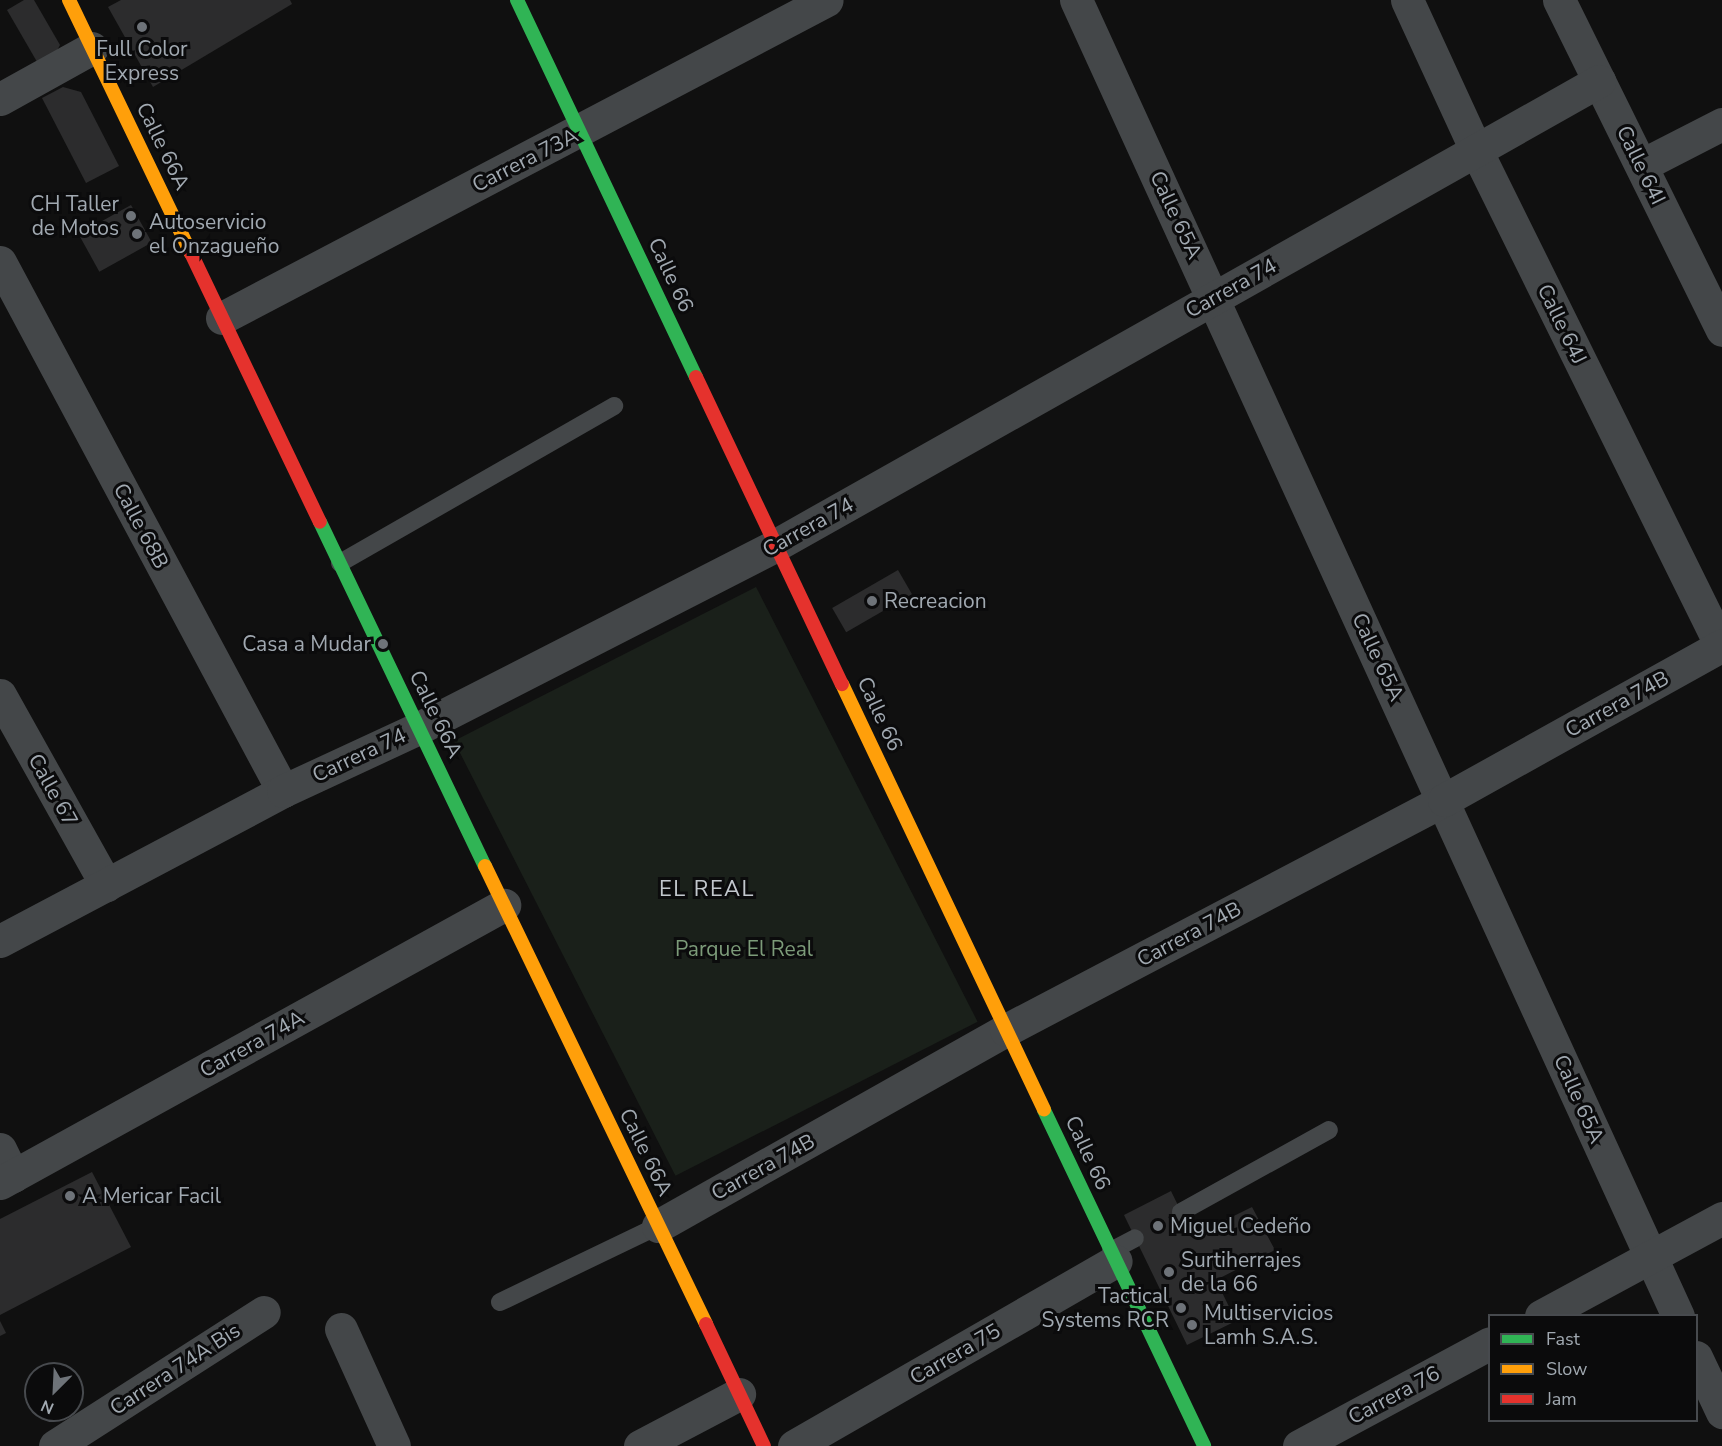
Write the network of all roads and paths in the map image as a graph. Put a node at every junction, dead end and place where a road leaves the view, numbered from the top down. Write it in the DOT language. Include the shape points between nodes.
graph roads {
  1 [pos="69,0"];
  2 [pos="517,0"];
  3 [pos="827,0"];
  4 [pos="1076,0"];
  5 [pos="1407,0"];
  6 [pos="1559,0"];
  7 [pos="92,48"];
  8 [pos="1599,81"];
  9 [pos="0,99"];
  10 [pos="1722,124"];
  11 [pos="580,132"];
  12 [pos="1476,150"];
  13 [pos="1642,165"];
  14 [pos="0,262"];
  15 [pos="1214,297"];
  16 [pos="222,318"];
  17 [pos="1722,330"];
  18 [pos="614,406"];
  19 [pos="776,545"];
  20 [pos="340,563"];
  21 [pos="1721,646"];
  22 [pos="0,695"];
  23 [pos="419,728"];
  24 [pos="283,791"];
  25 [pos="1444,800"];
  26 [pos="106,885"];
  27 [pos="504,905"];
  28 [pos="0,941"];
  29 [pos="1006,1030"];
  30 [pos="1329,1130"];
  31 [pos="4,1170"];
  32 [pos="1181,1212"];
  33 [pos="1722,1218"];
  34 [pos="658,1226"];
  35 [pos="1121,1250"];
  36 [pos="1650,1257"];
  37 [pos="500,1302"];
  38 [pos="264,1312"];
  39 [pos="1545,1314"];
  40 [pos="1677,1314"];
  41 [pos="341,1329"];
  42 [pos="1488,1345"];
  43 [pos="1698,1361"];
  44 [pos="739,1394"];
  45 [pos="1722,1412"];
  46 [pos="55,1446"];
  47 [pos="394,1446"];
  48 [pos="640,1446"];
  49 [pos="764,1446"];
  50 [pos="794,1446"];
  51 [pos="1204,1446"];
  52 [pos="1299,1446"];
  1 -- 7 [label="street, Calle 66A"];
  2 -- 11 [label="street, Calle 66"];
  3 -- 11 [label="street, Carrera 73A"];
  4 -- 15 [label="street, Calle 65A"];
  5 -- 12 [label="street, Calle 64J"];
  6 -- 8 [label="street, Calle 64I"];
  7 -- 9 [label="street"];
  7 -- 16 [label="street, Calle 66A"];
  8 -- 12 [label="street, Carrera 74"];
  8 -- 13 [label="street, Calle 64I"];
  10 -- 13 [label="street"];
  11 -- 16 [label="street, Carrera 73A"];
  11 -- 19 [label="street, Calle 66"];
  12 -- 15 [label="street, Carrera 74"];
  12 -- 21 [label="street, Calle 64J"];
  13 -- 17 [label="street, Calle 64I"];
  14 -- 24 [label="street, Calle 68B"];
  15 -- 19 [label="street, Carrera 74"];
  15 -- 25 [label="street, Calle 65A"];
  16 -- 20 [label="street, Calle 66A"];
  18 -- 20 [label="lane"];
  19 -- 23 [label="street, Carrera 74"];
  19 -- 29 [label="street, Calle 66"];
  20 -- 23 [label="street, Calle 66A"];
  21 -- 25 [label="street, Carrera 74B"];
  22 -- 26 [label="street, Calle 67"];
  23 -- 24 [label="street, Carrera 74"];
  23 -- 27 [label="street, Calle 66A"];
  24 -- 26 [label="street, Carrera 74"];
  25 -- 29 [label="street, Carrera 74B"];
  25 -- 36 [label="street, Calle 65A"];
  26 -- 28 [label="street, Carrera 74"];
  27 -- 31 [label="street, Carrera 74A"];
  27 -- 34 [label="street, Calle 66A"];
  29 -- 34 [label="street, Carrera 74B"];
  29 -- 35 [label="street, Calle 66"];
  30 -- 32 [label="lane"];
  33 -- 36 [label="street"];
  34 -- 37 [label="lane"];
  34 -- 44 [label="street, Calle 66A"];
  35 -- 50 [label="street, Carrera 75"];
  35 -- 51 [label="street, Calle 66"];
  36 -- 39 [label="street"];
  36 -- 40 [label="street, Calle 65A"];
  38 -- 46 [label="street, Carrera 74A Bis"];
  41 -- 47 [label="street"];
  42 -- 52 [label="street, Carrera 76"];
  43 -- 45 [label="street"];
  44 -- 48 [label="street"];
  44 -- 49 [label="street, Calle 66A"];
}
